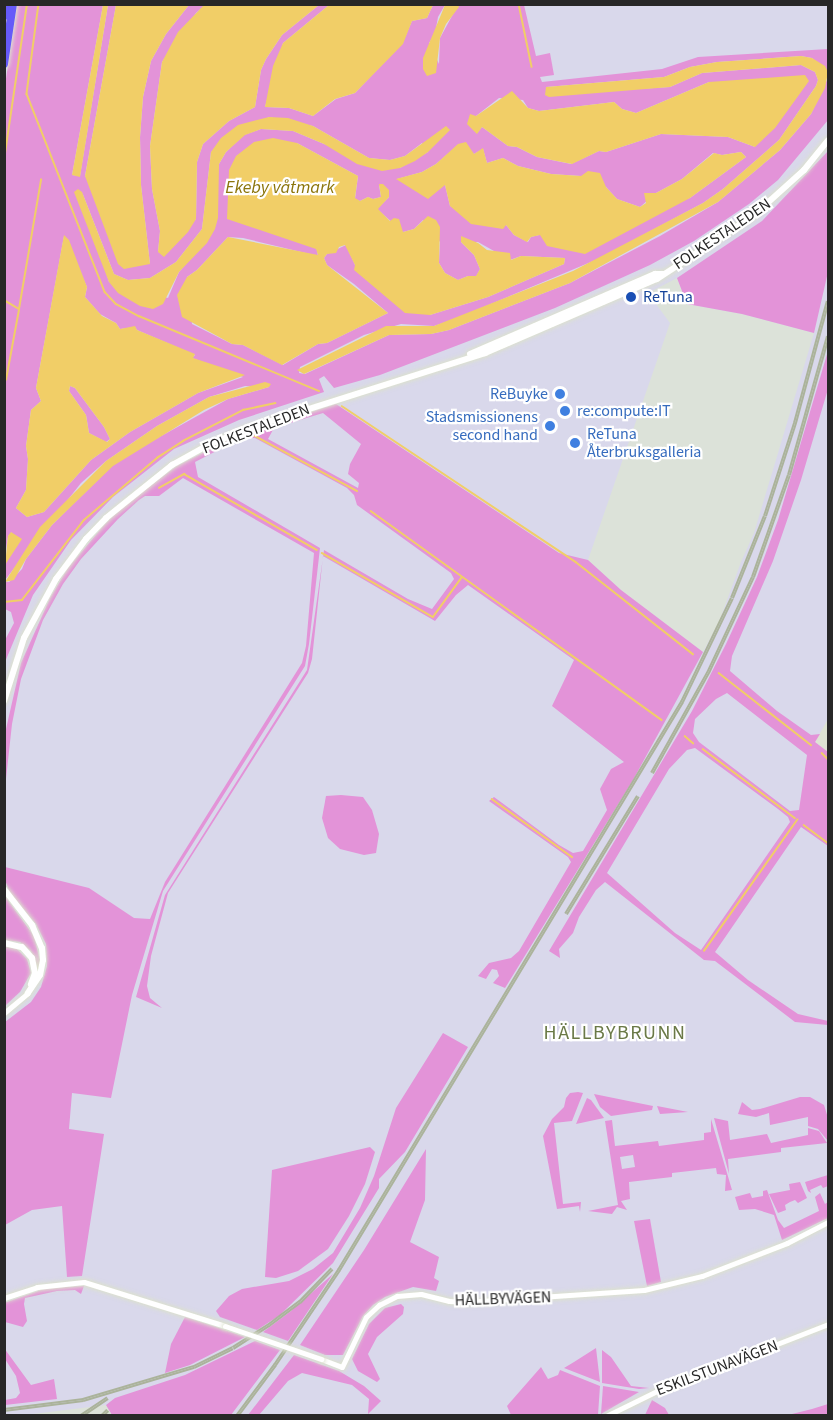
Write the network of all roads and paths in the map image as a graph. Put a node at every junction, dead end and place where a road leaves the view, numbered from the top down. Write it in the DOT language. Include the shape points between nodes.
graph roads {
  1 [pos="6,4"];
  2 [pos="13,4"];
  3 [pos="4,16"];
  4 [pos="4,64"];
  5 [pos="828,140"];
  6 [pos="4,701"];
  7 [pos="4,889"];
  8 [pos="4,943"];
  9 [pos="28,993"];
  10 [pos="4,1013"];
  11 [pos="828,1222"];
  12 [pos="4,1298"];
  13 [pos="828,1324"];
  14 [pos="606,1416"];
  1 -- 3 [label="highway"];
  2 -- 4 [label="highway"];
  5 -- 6 [label="main road, FOLKESTALEDEN" via="804,170 753,216 657,279 453,362 246,429 206,446 147,483 86,538 56,579 24,638"];
  7 -- 9 [label="main road" via="32,925 42,948 40,975"];
  8 -- 9 [label="main road" via="22,947 32,958 35,973"];
  9 -- 10 [label="street"];
  11 -- 12 [label="street, HÄLLBYVÄGEN, bridge" via="728,1266 661,1287 466,1302 421,1294 397,1296 366,1317 342,1367 84,1282 37,1287"];
  13 -- 14 [label="street, ESKILSTUNAVÄGEN" via="659,1390"];
}
